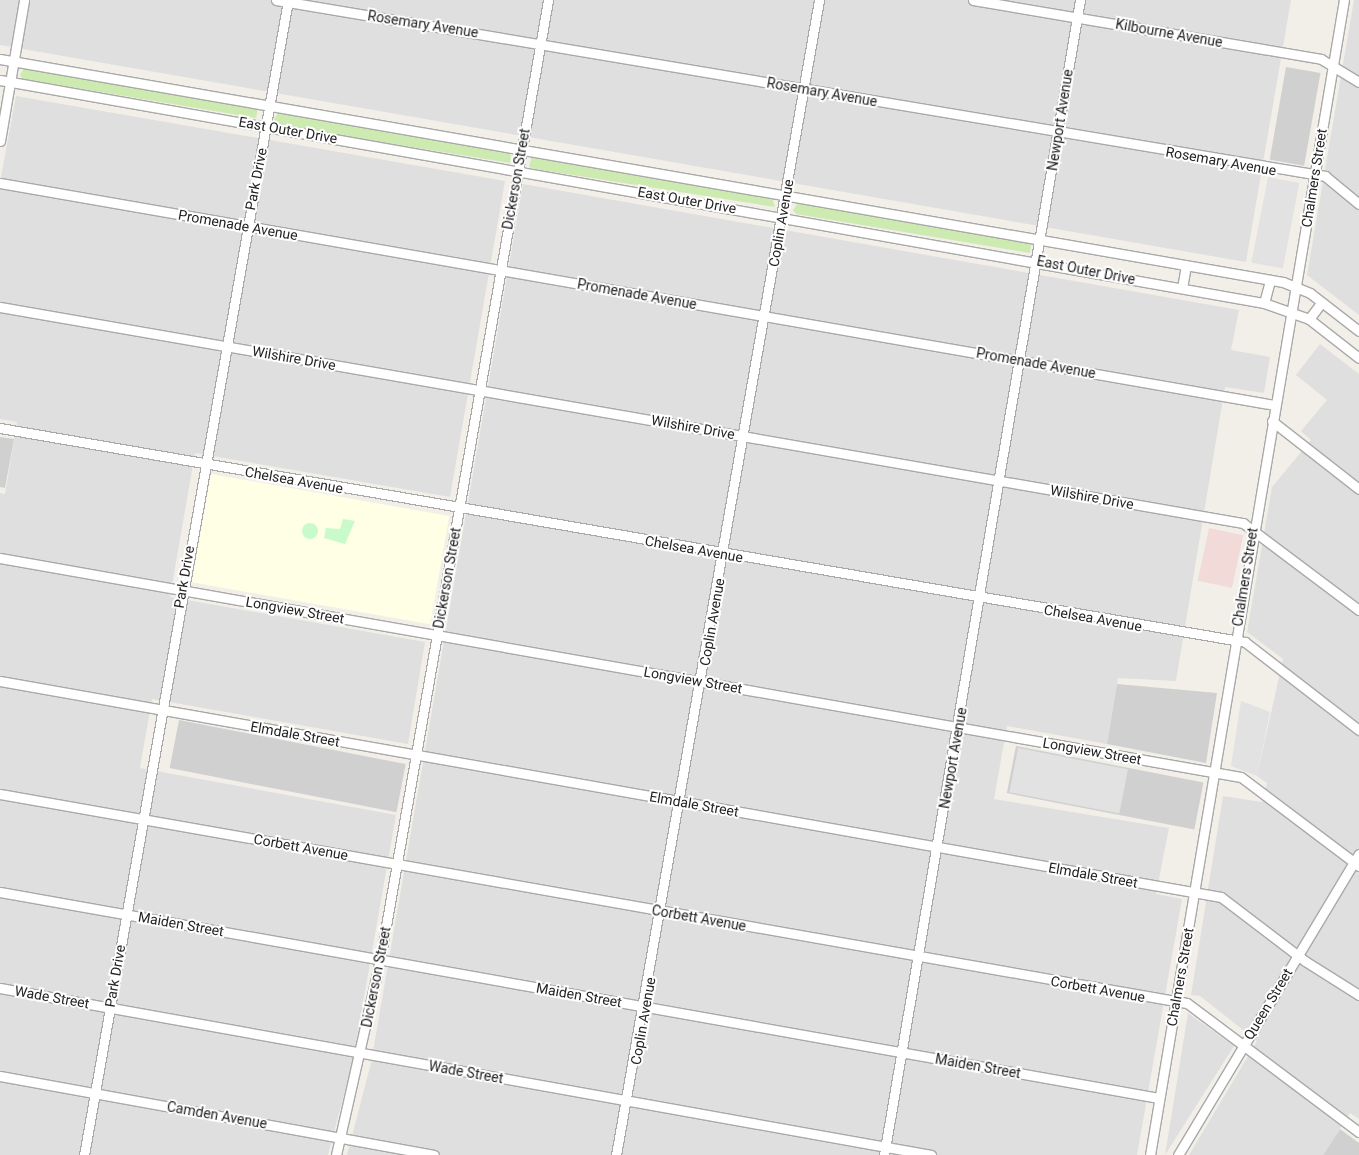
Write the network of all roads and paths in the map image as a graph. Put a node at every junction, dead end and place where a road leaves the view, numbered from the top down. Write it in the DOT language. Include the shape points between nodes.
graph roads {
  1 [pos="24,0"];
  2 [pos="276,0"];
  3 [pos="548,0"];
  4 [pos="819,0"];
  5 [pos="973,0"];
  6 [pos="1080,0"];
  7 [pos="1344,0"];
  8 [pos="288,1"];
  9 [pos="1077,18"];
  10 [pos="540,43"];
  11 [pos="0,59"];
  12 [pos="13,61"];
  13 [pos="1333,63"];
  14 [pos="5,81"];
  15 [pos="1359,82"];
  16 [pos="804,89"];
  17 [pos="269,106"];
  18 [pos="266,126"];
  19 [pos="1059,133"];
  20 [pos="0,141"];
  21 [pos="520,148"];
  22 [pos="517,170"];
  23 [pos="1313,175"];
  24 [pos="0,183"];
  25 [pos="786,196"];
  26 [pos="1359,204"];
  27 [pos="782,216"];
  28 [pos="247,226"];
  29 [pos="1041,241"];
  30 [pos="1038,260"];
  31 [pos="1186,265"];
  32 [pos="500,270"];
  33 [pos="1270,280"];
  34 [pos="1296,287"];
  35 [pos="1182,288"];
  36 [pos="1322,302"];
  37 [pos="1264,303"];
  38 [pos="0,307"];
  39 [pos="1291,310"];
  40 [pos="766,316"];
  41 [pos="1309,319"];
  42 [pos="1359,332"];
  43 [pos="225,346"];
  44 [pos="1359,358"];
  45 [pos="1022,361"];
  46 [pos="480,390"];
  47 [pos="1274,405"];
  48 [pos="1272,422"];
  49 [pos="0,428"];
  50 [pos="745,436"];
  51 [pos="203,464"];
  52 [pos="1000,481"];
  53 [pos="1359,489"];
  54 [pos="458,508"];
  55 [pos="1254,527"];
  56 [pos="724,554"];
  57 [pos="0,558"];
  58 [pos="181,590"];
  59 [pos="980,598"];
  60 [pos="1359,610"];
  61 [pos="437,636"];
  62 [pos="1235,640"];
  63 [pos="0,682"];
  64 [pos="701,682"];
  65 [pos="161,710"];
  66 [pos="958,727"];
  67 [pos="1359,730"];
  68 [pos="416,755"];
  69 [pos="1213,772"];
  70 [pos="0,794"];
  71 [pos="680,802"];
  72 [pos="142,819"];
  73 [pos="938,847"];
  74 [pos="1359,854"];
  75 [pos="397,864"];
  76 [pos="1356,864"];
  77 [pos="0,892"];
  78 [pos="1194,892"];
  79 [pos="662,911"];
  80 [pos="126,914"];
  81 [pos="1298,956"];
  82 [pos="918,957"];
  83 [pos="380,960"];
  84 [pos="0,988"];
  85 [pos="1359,995"];
  86 [pos="1175,1002"];
  87 [pos="645,1007"];
  88 [pos="110,1008"];
  89 [pos="1245,1044"];
  90 [pos="362,1053"];
  91 [pos="902,1053"];
  92 [pos="0,1076"];
  93 [pos="95,1094"];
  94 [pos="1159,1098"];
  95 [pos="629,1101"];
  96 [pos="1359,1132"];
  97 [pos="341,1138"];
  98 [pos="885,1151"];
  99 [pos="84,1155"];
  100 [pos="336,1155"];
  101 [pos="434,1155"];
  102 [pos="616,1155"];
  103 [pos="931,1155"];
  104 [pos="1150,1155"];
  105 [pos="1178,1155"];
  1 -- 12 [label="street"];
  2 -- 8 [label="street, Rosemary Avenue"];
  3 -- 10 [label="street, Dickerson Street"];
  4 -- 16 [label="street, Coplin Avenue"];
  5 -- 9 [label="street, Kilbourne Avenue"];
  6 -- 9 [label="street, Newport Avenue"];
  7 -- 13 [label="street, Chalmers Street"];
  8 -- 10 [label="street, Rosemary Avenue"];
  8 -- 17 [label="street, Park Drive"];
  9 -- 13 [label="street, Kilbourne Avenue"];
  9 -- 19 [label="street, Newport Avenue"];
  10 -- 16 [label="street, Rosemary Avenue"];
  10 -- 21 [label="street, Dickerson Street"];
  11 -- 12 [label="street, East Outer Drive"];
  12 -- 14 [label="street"];
  12 -- 17 [label="street, East Outer Drive"];
  13 -- 15 [label="street, Kilbourne Avenue"];
  13 -- 23 [label="street, Chalmers Street"];
  14 -- 18 [label="street, East Outer Drive"];
  14 -- 20 [label="street"];
  16 -- 19 [label="street, Rosemary Avenue"];
  16 -- 25 [label="street, Coplin Avenue"];
  17 -- 18 [label="street, Park Drive"];
  17 -- 21 [label="street, East Outer Drive"];
  18 -- 22 [label="street, East Outer Drive"];
  18 -- 28 [label="street, Park Drive"];
  19 -- 23 [label="street, Rosemary Avenue"];
  19 -- 29 [label="street, Newport Avenue"];
  21 -- 22 [label="street, Dickerson Street"];
  21 -- 25 [label="street, East Outer Drive"];
  22 -- 27 [label="street, East Outer Drive"];
  22 -- 32 [label="street, Dickerson Street"];
  23 -- 26 [label="street, Rosemary Avenue" via="1325,176"];
  23 -- 34 [label="street, Chalmers Street"];
  24 -- 28 [label="street, Promenade Avenue"];
  25 -- 27 [label="street, Coplin Avenue"];
  25 -- 29 [label="street, East Outer Drive"];
  27 -- 30 [label="street, East Outer Drive"];
  27 -- 40 [label="street, Coplin Avenue"];
  28 -- 32 [label="street, Promenade Avenue"];
  28 -- 43 [label="street, Park Drive"];
  29 -- 30 [label="street, Newport Avenue"];
  29 -- 31 [label="street, East Outer Drive"];
  30 -- 35 [label="street, East Outer Drive"];
  30 -- 45 [label="street, Newport Avenue"];
  31 -- 33 [label="street, East Outer Drive"];
  31 -- 35 [label="street"];
  32 -- 40 [label="street, Promenade Avenue"];
  32 -- 46 [label="street, Dickerson Street"];
  33 -- 34 [label="street, East Outer Drive"];
  33 -- 37 [label="street"];
  34 -- 36 [label="street, East Outer Drive"];
  34 -- 39 [label="street, Chalmers Street"];
  35 -- 37 [label="street, East Outer Drive"];
  36 -- 41 [label="street"];
  36 -- 42 [label="street, East Outer Drive"];
  37 -- 39 [label="street, East Outer Drive"];
  38 -- 43 [label="street, Wilshire Drive"];
  39 -- 41 [label="street, East Outer Drive"];
  39 -- 47 [label="street, Chalmers Street"];
  40 -- 45 [label="street, Promenade Avenue"];
  40 -- 50 [label="street, Coplin Avenue"];
  41 -- 44 [label="street, East Outer Drive"];
  43 -- 46 [label="street, Wilshire Drive"];
  43 -- 51 [label="street, Park Drive"];
  45 -- 47 [label="street, Promenade Avenue"];
  45 -- 52 [label="street, Newport Avenue"];
  46 -- 50 [label="street, Wilshire Drive"];
  46 -- 54 [label="street, Dickerson Street"];
  47 -- 48 [label="street, Chalmers Street"];
  48 -- 53 [label="street"];
  48 -- 55 [label="street, Chalmers Street"];
  49 -- 51 [label="street, Chelsea Avenue"];
  50 -- 52 [label="street, Wilshire Drive"];
  50 -- 56 [label="street, Coplin Avenue"];
  51 -- 54 [label="street, Chelsea Avenue"];
  51 -- 58 [label="street, Park Drive"];
  52 -- 55 [label="street, Wilshire Drive"];
  52 -- 59 [label="street, Newport Avenue"];
  54 -- 56 [label="street, Chelsea Avenue"];
  54 -- 61 [label="street, Dickerson Street"];
  55 -- 60 [label="street, Wilshire Drive"];
  55 -- 62 [label="street, Chalmers Street"];
  56 -- 59 [label="street, Chelsea Avenue"];
  56 -- 64 [label="street, Coplin Avenue"];
  57 -- 58 [label="street, Longview Street"];
  58 -- 61 [label="street, Longview Street"];
  58 -- 65 [label="street, Park Drive"];
  59 -- 62 [label="street, Chelsea Avenue"];
  59 -- 66 [label="street, Newport Avenue"];
  61 -- 64 [label="street, Longview Street"];
  61 -- 68 [label="street, Dickerson Street"];
  62 -- 67 [label="street, Chelsea Avenue" via="1245,642"];
  62 -- 69 [label="street, Chalmers Street"];
  63 -- 65 [label="street, Elmdale Street"];
  64 -- 66 [label="street, Longview Street"];
  64 -- 71 [label="street, Coplin Avenue"];
  65 -- 68 [label="street, Elmdale Street"];
  65 -- 72 [label="street, Park Drive"];
  66 -- 69 [label="street, Longview Street"];
  66 -- 73 [label="street, Newport Avenue"];
  68 -- 71 [label="street, Elmdale Street"];
  68 -- 75 [label="street, Dickerson Street"];
  69 -- 76 [label="street, Longview Street" via="1245,778"];
  69 -- 78 [label="street, Chalmers Street"];
  70 -- 72 [label="street, Corbett Avenue"];
  71 -- 73 [label="street, Elmdale Street"];
  71 -- 79 [label="street, Coplin Avenue"];
  72 -- 75 [label="street, Corbett Avenue"];
  72 -- 80 [label="street, Park Drive"];
  73 -- 78 [label="street, Elmdale Street"];
  73 -- 82 [label="street, Newport Avenue"];
  74 -- 76 [label="street, Queen Street"];
  75 -- 79 [label="street, Corbett Avenue"];
  75 -- 83 [label="street, Dickerson Street"];
  76 -- 81 [label="street, Queen Street"];
  77 -- 80 [label="street, Maiden Street"];
  78 -- 81 [label="street, Elmdale Street" via="1225,899"];
  78 -- 86 [label="street, Chalmers Street"];
  79 -- 82 [label="street, Corbett Avenue"];
  79 -- 87 [label="street, Coplin Avenue"];
  80 -- 83 [label="street, Maiden Street"];
  80 -- 88 [label="street, Park Drive"];
  81 -- 85 [label="street, Elmdale Street"];
  81 -- 89 [label="street, Queen Street"];
  82 -- 86 [label="street, Corbett Avenue"];
  82 -- 91 [label="street, Newport Avenue"];
  83 -- 87 [label="street, Maiden Street"];
  83 -- 90 [label="street, Dickerson Street"];
  84 -- 88 [label="street, Wade Street"];
  86 -- 89 [label="street, Corbett Avenue" via="1198,1007"];
  86 -- 94 [label="street, Chalmers Street"];
  87 -- 91 [label="street, Maiden Street"];
  87 -- 95 [label="street, Coplin Avenue"];
  88 -- 90 [label="street, Wade Street"];
  88 -- 93 [label="street, Park Drive"];
  89 -- 96 [label="street, Corbett Avenue"];
  89 -- 105 [label="street, Queen Street"];
  90 -- 95 [label="street, Wade Street"];
  90 -- 97 [label="street, Dickerson Street"];
  91 -- 94 [label="street, Maiden Street"];
  91 -- 98 [label="street, Newport Avenue"];
  92 -- 93 [label="street, Camden Avenue"];
  93 -- 97 [label="street, Camden Avenue"];
  93 -- 99 [label="street, Park Drive"];
  94 -- 104 [label="street, Chalmers Street"];
  95 -- 98 [label="street, Wade Street"];
  95 -- 102 [label="street, Coplin Avenue"];
  97 -- 100 [label="street, Dickerson Street"];
  97 -- 101 [label="street, Camden Avenue"];
  98 -- 103 [label="street, Wade Street"];
}
